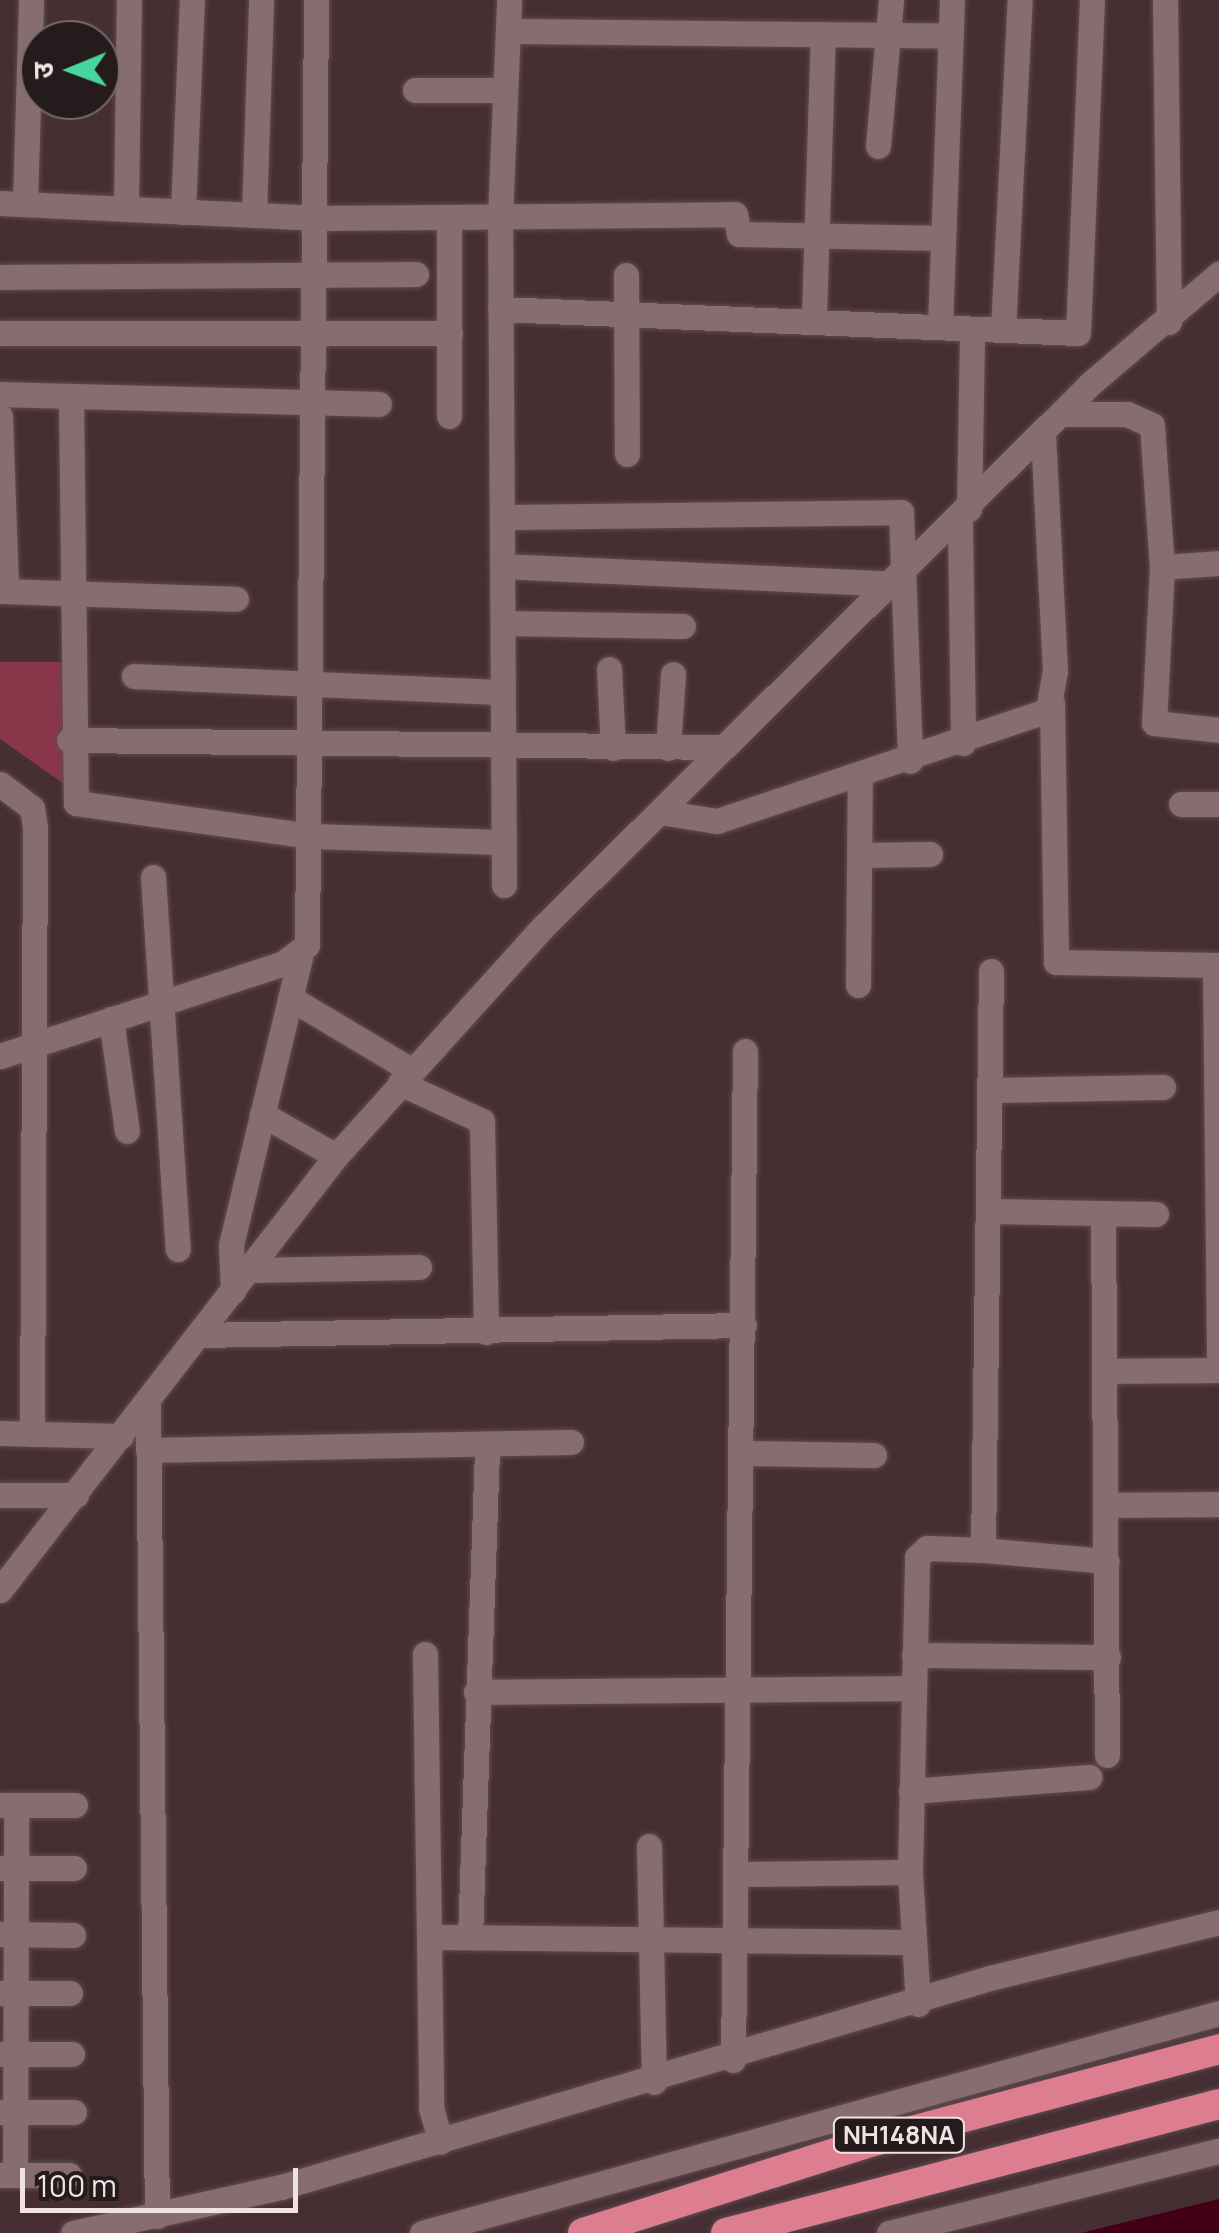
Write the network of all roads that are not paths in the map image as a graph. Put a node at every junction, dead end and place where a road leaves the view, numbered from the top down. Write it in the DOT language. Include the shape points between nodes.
graph roads {
  1 [pos="31,0"];
  2 [pos="129,0"];
  3 [pos="192,0"];
  4 [pos="261,0"];
  5 [pos="316,0"];
  6 [pos="509,0"];
  7 [pos="890,0"];
  8 [pos="952,0"];
  9 [pos="1020,0"];
  10 [pos="1092,0"];
  11 [pos="1165,0"];
  12 [pos="508,30"];
  13 [pos="823,34"];
  14 [pos="887,34"];
  15 [pos="951,36"];
  16 [pos="415,90"];
  17 [pos="505,90"];
  18 [pos="878,146"];
  19 [pos="12,204"];
  20 [pos="126,209"];
  21 [pos="183,212"];
  22 [pos="254,215"];
  23 [pos="315,218"];
  24 [pos="500,218"];
  25 [pos="449,219"];
  26 [pos="817,234"];
  27 [pos="942,238"];
  28 [pos="416,274"];
  29 [pos="1219,274"];
  30 [pos="626,275"];
  31 [pos="0,277"];
  32 [pos="314,278"];
  33 [pos="500,308"];
  34 [pos="628,314"];
  35 [pos="814,316"];
  36 [pos="1169,322"];
  37 [pos="940,327"];
  38 [pos="972,329"];
  39 [pos="1003,330"];
  40 [pos="0,333"];
  41 [pos="450,333"];
  42 [pos="314,336"];
  43 [pos="0,394"];
  44 [pos="71,401"];
  45 [pos="314,404"];
  46 [pos="379,404"];
  47 [pos="1062,414"];
  48 [pos="0,416"];
  49 [pos="449,416"];
  50 [pos="1043,435"];
  51 [pos="627,454"];
  52 [pos="965,515"];
  53 [pos="502,517"];
  54 [pos="1219,563"];
  55 [pos="502,566"];
  56 [pos="1162,566"];
  57 [pos="900,578"];
  58 [pos="3,591"];
  59 [pos="68,593"];
  60 [pos="236,599"];
  61 [pos="502,624"];
  62 [pos="683,626"];
  63 [pos="609,670"];
  64 [pos="674,674"];
  65 [pos="134,676"];
  66 [pos="313,683"];
  67 [pos="503,692"];
  68 [pos="1052,703"];
  69 [pos="1219,730"];
  70 [pos="69,740"];
  71 [pos="312,742"];
  72 [pos="963,743"];
  73 [pos="725,746"];
  74 [pos="614,748"];
  75 [pos="668,748"];
  76 [pos="503,751"];
  77 [pos="910,760"];
  78 [pos="860,774"];
  79 [pos="0,784"];
  80 [pos="1181,804"];
  81 [pos="1219,804"];
  82 [pos="666,812"];
  83 [pos="312,836"];
  84 [pos="503,842"];
  85 [pos="930,854"];
  86 [pos="859,855"];
  87 [pos="153,876"];
  88 [pos="504,885"];
  89 [pos="300,957"];
  90 [pos="1217,965"];
  91 [pos="991,971"];
  92 [pos="858,986"];
  93 [pos="290,998"];
  94 [pos="158,1004"];
  95 [pos="111,1019"];
  96 [pos="33,1045"];
  97 [pos="745,1051"];
  98 [pos="0,1056"];
  99 [pos="406,1077"];
  100 [pos="1163,1087"];
  101 [pos="990,1090"];
  102 [pos="262,1114"];
  103 [pos="127,1131"];
  104 [pos="336,1156"];
  105 [pos="989,1211"];
  106 [pos="1103,1213"];
  107 [pos="1156,1214"];
  108 [pos="178,1249"];
  109 [pos="419,1267"];
  110 [pos="249,1270"];
  111 [pos="232,1291"];
  112 [pos="744,1325"];
  113 [pos="486,1332"];
  114 [pos="199,1335"];
  115 [pos="1217,1370"];
  116 [pos="1104,1371"];
  117 [pos="148,1403"];
  118 [pos="0,1433"];
  119 [pos="32,1434"];
  120 [pos="122,1436"];
  121 [pos="572,1442"];
  122 [pos="487,1444"];
  123 [pos="148,1450"];
  124 [pos="743,1453"];
  125 [pos="874,1454"];
  126 [pos="76,1494"];
  127 [pos="0,1495"];
  128 [pos="1219,1504"];
  129 [pos="1106,1506"];
  130 [pos="983,1550"];
  131 [pos="1107,1562"];
  132 [pos="0,1590"];
  133 [pos="425,1654"];
  134 [pos="914,1655"];
  135 [pos="1108,1656"];
  136 [pos="912,1688"];
  137 [pos="737,1690"];
  138 [pos="476,1692"];
  139 [pos="1107,1754"];
  140 [pos="1089,1777"];
  141 [pos="910,1790"];
  142 [pos="8,1805"];
  143 [pos="75,1805"];
  144 [pos="649,1846"];
  145 [pos="8,1868"];
  146 [pos="74,1868"];
  147 [pos="910,1872"];
  148 [pos="736,1874"];
  149 [pos="1219,1922"];
  150 [pos="8,1934"];
  151 [pos="73,1935"];
  152 [pos="430,1937"];
  153 [pos="470,1937"];
  154 [pos="650,1938"];
  155 [pos="733,1938"];
  156 [pos="913,1942"];
  157 [pos="8,1993"];
  158 [pos="70,1993"];
  159 [pos="918,2004"];
  160 [pos="1219,2013"];
  161 [pos="1219,2050"];
  162 [pos="8,2054"];
  163 [pos="72,2054"];
  164 [pos="733,2060"];
  165 [pos="654,2082"];
  166 [pos="1219,2104"];
  167 [pos="8,2112"];
  168 [pos="74,2112"];
  169 [pos="441,2142"];
  170 [pos="1219,2151"];
  171 [pos="69,2174"];
  172 [pos="8,2175"];
  173 [pos="157,2216"];
  174 [pos="74,2233"];
  175 [pos="422,2233"];
  176 [pos="582,2233"];
  177 [pos="726,2233"];
  178 [pos="888,2233"];
  1 -- 19 [label="street"];
  2 -- 20 [label="street"];
  3 -- 21 [label="street"];
  4 -- 22 [label="street"];
  5 -- 23 [label="street"];
  6 -- 12 [label="street"];
  7 -- 14 [label="street"];
  8 -- 15 [label="street"];
  9 -- 39 [label="street"];
  10 -- 39 [label="street" via="1078,333"];
  11 -- 36 [label="street"];
  12 -- 13 [label="street"];
  12 -- 17 [label="street"];
  13 -- 14 [label="street"];
  13 -- 26 [label="street"];
  14 -- 15 [label="street"];
  14 -- 18 [label="street"];
  15 -- 27 [label="street"];
  16 -- 17 [label="street"];
  17 -- 24 [label="street"];
  19 -- 20 [label="street"];
  20 -- 21 [label="street"];
  21 -- 22 [label="street"];
  22 -- 23 [label="street"];
  23 -- 25 [label="street"];
  23 -- 32 [label="street"];
  24 -- 25 [label="street"];
  24 -- 26 [label="street" via="735,214 739,234"];
  24 -- 33 [label="street"];
  25 -- 41 [label="street"];
  26 -- 27 [label="street"];
  26 -- 35 [label="street"];
  27 -- 37 [label="street"];
  28 -- 32 [label="street"];
  29 -- 36 [label="street"];
  30 -- 34 [label="street"];
  31 -- 32 [label="street"];
  32 -- 42 [label="street"];
  33 -- 34 [label="street"];
  33 -- 53 [label="street"];
  34 -- 35 [label="street"];
  34 -- 51 [label="street"];
  35 -- 37 [label="street"];
  36 -- 47 [label="street"];
  37 -- 38 [label="street"];
  38 -- 39 [label="street"];
  38 -- 52 [label="street"];
  40 -- 42 [label="street"];
  41 -- 42 [label="street"];
  41 -- 49 [label="street"];
  42 -- 45 [label="street"];
  43 -- 44 [label="street"];
  44 -- 45 [label="street"];
  44 -- 59 [label="street"];
  45 -- 46 [label="street"];
  45 -- 66 [label="street"];
  47 -- 50 [label="street"];
  47 -- 56 [label="street" via="1127,414 1152,425"];
  48 -- 58 [label="street"];
  50 -- 52 [label="street"];
  50 -- 68 [label="street"];
  52 -- 57 [label="street"];
  52 -- 72 [label="street"];
  53 -- 55 [label="street"];
  53 -- 57 [label="street" via="901,512"];
  54 -- 56 [label="street"];
  55 -- 57 [label="street"];
  55 -- 61 [label="street"];
  56 -- 69 [label="street" via="1154,723"];
  57 -- 73 [label="street"];
  57 -- 77 [label="street"];
  58 -- 59 [label="street"];
  59 -- 60 [label="street"];
  59 -- 70 [label="street"];
  61 -- 62 [label="street"];
  61 -- 67 [label="street"];
  63 -- 74 [label="street"];
  64 -- 75 [label="street"];
  65 -- 66 [label="street"];
  66 -- 67 [label="street"];
  66 -- 71 [label="street"];
  67 -- 76 [label="street"];
  68 -- 72 [label="street"];
  68 -- 90 [label="street" via="1056,962"];
  70 -- 71 [label="street"];
  70 -- 83 [label="street" via="72,792 84,809"];
  71 -- 76 [label="street"];
  71 -- 83 [label="street"];
  72 -- 77 [label="street"];
  73 -- 75 [label="street"];
  73 -- 82 [label="street"];
  74 -- 75 [label="street"];
  74 -- 76 [label="street"];
  76 -- 84 [label="street"];
  77 -- 78 [label="street"];
  78 -- 82 [label="street" via="706,823"];
  78 -- 86 [label="street"];
  79 -- 96 [label="street" via="34,816"];
  80 -- 81 [label="street"];
  82 -- 99 [label="street" via="580,888"];
  83 -- 84 [label="street"];
  83 -- 89 [label="street" via="310,930"];
  84 -- 88 [label="street"];
  85 -- 86 [label="street"];
  86 -- 92 [label="street"];
  87 -- 94 [label="street"];
  89 -- 93 [label="street"];
  89 -- 94 [label="street"];
  90 -- 115 [label="street"];
  91 -- 101 [label="street"];
  93 -- 99 [label="street"];
  93 -- 102 [label="street"];
  94 -- 95 [label="street"];
  94 -- 108 [label="street"];
  95 -- 96 [label="street"];
  95 -- 103 [label="street"];
  96 -- 98 [label="street"];
  96 -- 119 [label="street"];
  97 -- 112 [label="street"];
  99 -- 104 [label="street"];
  99 -- 113 [label="street" via="482,1121"];
  100 -- 101 [label="street"];
  101 -- 105 [label="street"];
  102 -- 104 [label="street"];
  102 -- 111 [label="street" via="231,1245"];
  104 -- 110 [label="street"];
  105 -- 106 [label="street"];
  105 -- 130 [label="street"];
  106 -- 107 [label="street"];
  106 -- 116 [label="street"];
  109 -- 110 [label="street"];
  110 -- 111 [label="street"];
  111 -- 114 [label="street"];
  112 -- 113 [label="street"];
  112 -- 124 [label="street"];
  113 -- 114 [label="street"];
  114 -- 117 [label="street"];
  115 -- 116 [label="street"];
  116 -- 129 [label="street"];
  117 -- 120 [label="street"];
  117 -- 123 [label="street"];
  118 -- 119 [label="street"];
  119 -- 120 [label="street"];
  120 -- 126 [label="street"];
  121 -- 122 [label="street"];
  122 -- 123 [label="street"];
  122 -- 138 [label="street"];
  123 -- 173 [label="street"];
  124 -- 125 [label="street"];
  124 -- 137 [label="street"];
  126 -- 127 [label="street"];
  126 -- 132 [label="street"];
  128 -- 129 [label="street"];
  129 -- 131 [label="street"];
  130 -- 131 [label="street"];
  130 -- 134 [label="street" via="920,1552"];
  131 -- 135 [label="street"];
  133 -- 152 [label="street"];
  134 -- 135 [label="street"];
  134 -- 136 [label="street"];
  135 -- 139 [label="street"];
  136 -- 137 [label="street"];
  136 -- 141 [label="street"];
  137 -- 138 [label="street"];
  137 -- 148 [label="street"];
  138 -- 153 [label="street"];
  140 -- 141 [label="street"];
  141 -- 147 [label="street"];
  142 -- 143 [label="street"];
  142 -- 145 [label="street"];
  144 -- 154 [label="street"];
  145 -- 146 [label="street"];
  145 -- 150 [label="street"];
  147 -- 148 [label="street"];
  147 -- 156 [label="street"];
  148 -- 155 [label="street"];
  149 -- 159 [label="street"];
  150 -- 151 [label="street"];
  150 -- 157 [label="street"];
  152 -- 153 [label="street"];
  152 -- 169 [label="street" via="431,2108"];
  153 -- 154 [label="street"];
  154 -- 155 [label="street"];
  154 -- 165 [label="street"];
  155 -- 156 [label="street"];
  155 -- 164 [label="street"];
  156 -- 159 [label="street"];
  157 -- 158 [label="street"];
  157 -- 162 [label="street"];
  159 -- 164 [label="street"];
  160 -- 175 [label="street"];
  161 -- 176 [label="highway, NH148NA" via="864,2144"];
  162 -- 163 [label="street"];
  162 -- 167 [label="street"];
  164 -- 165 [label="street"];
  165 -- 169 [label="street"];
  166 -- 177 [label="highway, NH148NA"];
  167 -- 168 [label="street"];
  167 -- 172 [label="street"];
  169 -- 173 [label="street"];
  170 -- 178 [label="street"];
  171 -- 172 [label="street"];
  173 -- 174 [label="street"];
}
